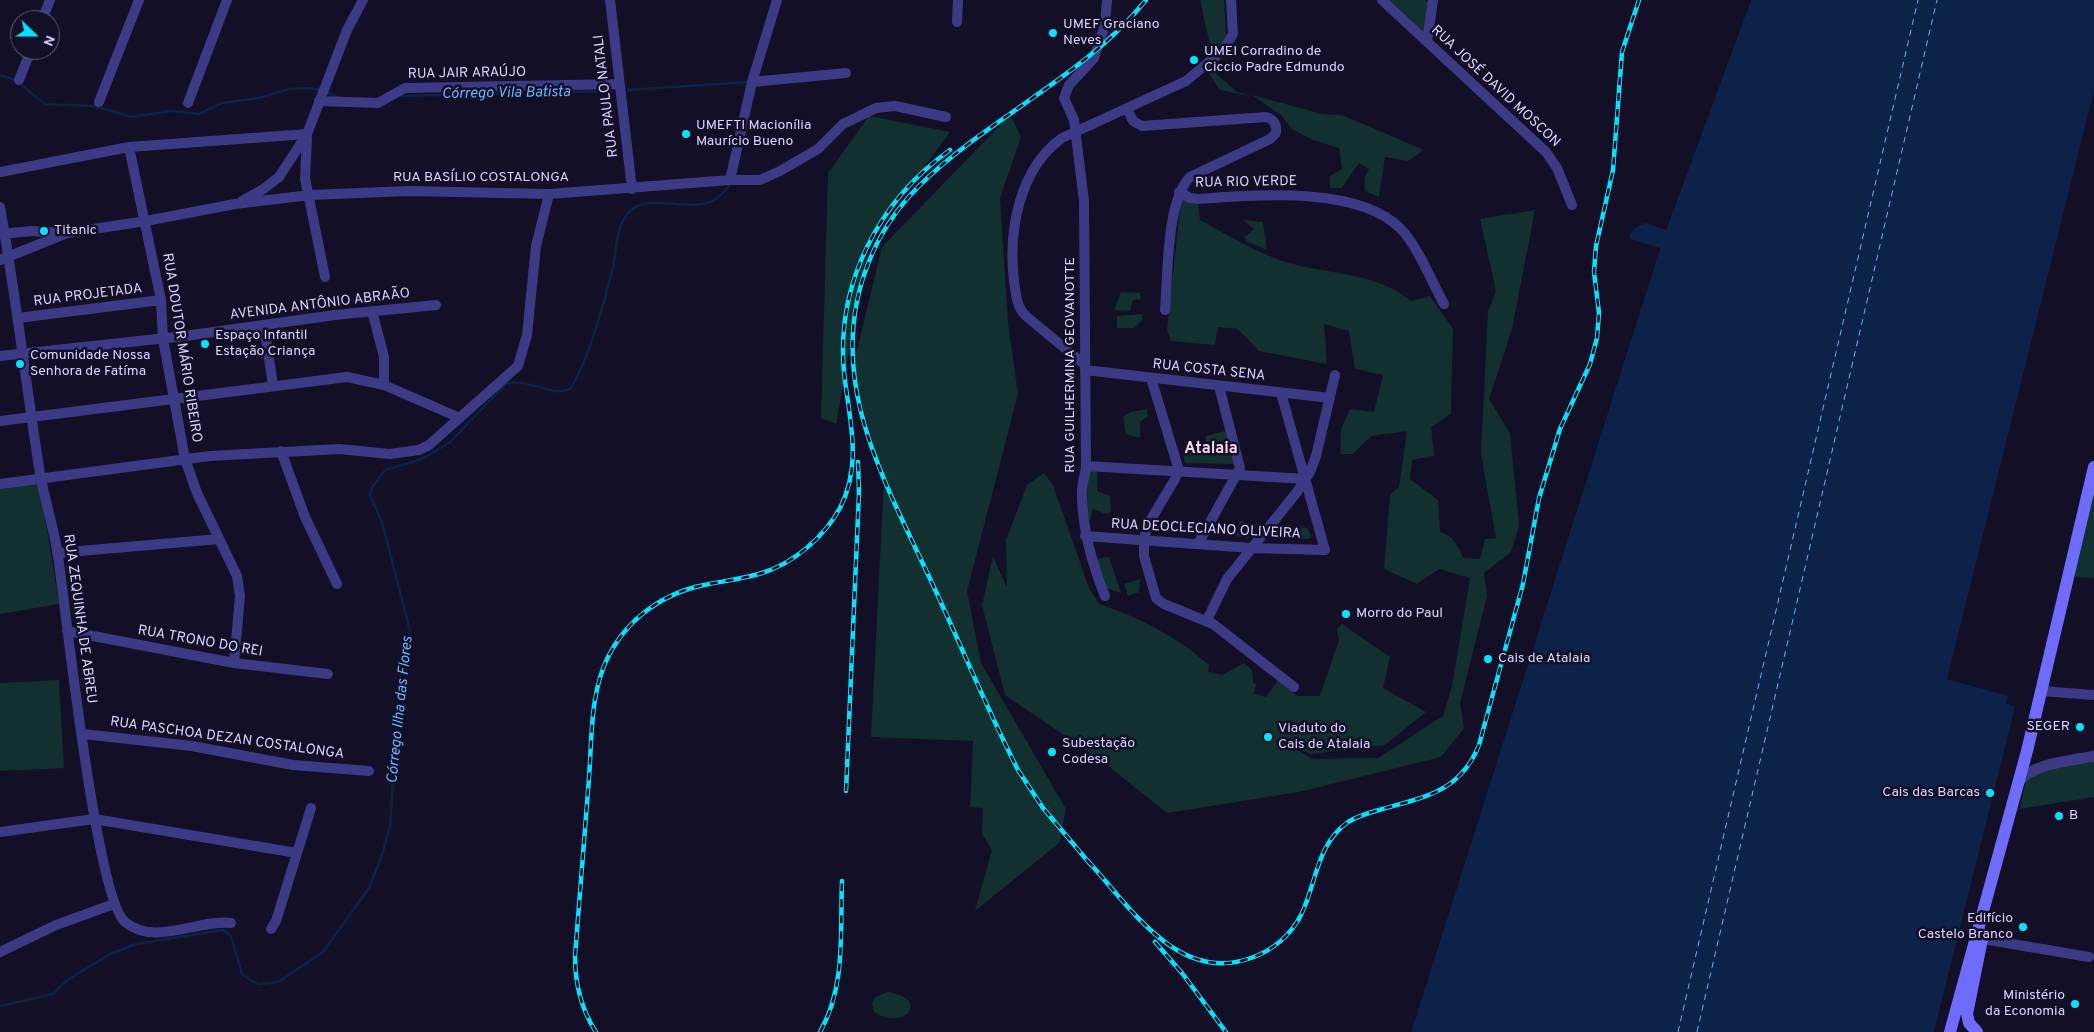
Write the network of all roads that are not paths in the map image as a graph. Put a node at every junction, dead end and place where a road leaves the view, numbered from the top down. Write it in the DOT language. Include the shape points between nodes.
graph roads {
  1 [pos="139,0"];
  2 [pos="227,0"];
  3 [pos="363,0"];
  4 [pos="610,0"];
  5 [pos="776,0"];
  6 [pos="958,0"];
  7 [pos="1107,0"];
  8 [pos="1231,0"];
  9 [pos="1382,0"];
  10 [pos="1433,0"];
  11 [pos="957,22"];
  12 [pos="1427,42"];
  13 [pos="1225,47"];
  14 [pos="1215,57"];
  15 [pos="27,60"];
  16 [pos="846,74"];
  17 [pos="19,80"];
  18 [pos="752,82"];
  19 [pos="620,84"];
  20 [pos="322,94"];
  21 [pos="100,102"];
  22 [pos="188,103"];
  23 [pos="1127,109"];
  24 [pos="946,117"];
  25 [pos="1074,132"];
  26 [pos="307,134"];
  27 [pos="129,147"];
  28 [pos="0,172"];
  29 [pos="730,180"];
  30 [pos="632,189"];
  31 [pos="1179,192"];
  32 [pos="550,194"];
  33 [pos="310,195"];
  34 [pos="235,204"];
  35 [pos="1572,205"];
  36 [pos="0,208"];
  37 [pos="146,221"];
  38 [pos="67,233"];
  39 [pos="2,234"];
  40 [pos="4,258"];
  41 [pos="325,276"];
  42 [pos="161,300"];
  43 [pos="1444,304"];
  44 [pos="436,305"];
  45 [pos="1165,310"];
  46 [pos="372,311"];
  47 [pos="18,318"];
  48 [pos="264,326"];
  49 [pos="163,338"];
  50 [pos="23,353"];
  51 [pos="0,356"];
  52 [pos="1085,368"];
  53 [pos="1335,375"];
  54 [pos="1151,378"];
  55 [pos="273,384"];
  56 [pos="384,385"];
  57 [pos="1219,386"];
  58 [pos="1280,393"];
  59 [pos="1330,398"];
  60 [pos="172,399"];
  61 [pos="32,416"];
  62 [pos="460,418"];
  63 [pos="0,421"];
  64 [pos="281,451"];
  65 [pos="185,459"];
  66 [pos="1086,466"];
  67 [pos="2094,467"];
  68 [pos="1178,471"];
  69 [pos="1238,475"];
  70 [pos="41,477"];
  71 [pos="1306,479"];
  72 [pos="0,484"];
  73 [pos="1085,536"];
  74 [pos="219,539"];
  75 [pos="1144,540"];
  76 [pos="1198,544"];
  77 [pos="1252,548"];
  78 [pos="58,553"];
  79 [pos="337,584"];
  80 [pos="1105,596"];
  81 [pos="1207,620"];
  82 [pos="67,631"];
  83 [pos="234,663"];
  84 [pos="328,674"];
  85 [pos="1294,687"];
  86 [pos="2041,691"];
  87 [pos="2094,695"];
  88 [pos="83,734"];
  89 [pos="2094,756"];
  90 [pos="369,771"];
  91 [pos="2018,783"];
  92 [pos="311,808"];
  93 [pos="94,819"];
  94 [pos="0,832"];
  95 [pos="297,853"];
  96 [pos="114,904"];
  97 [pos="1984,910"];
  98 [pos="231,923"];
  99 [pos="272,929"];
  100 [pos="1983,939"];
  101 [pos="0,946"];
  102 [pos="0,951"];
  103 [pos="2089,958"];
  104 [pos="1950,1032"];
  105 [pos="1977,1032"];
  1 -- 21 [label="street"];
  2 -- 22 [label="street"];
  3 -- 20 [label="street" via="347,30"];
  4 -- 19 [label="street, RUA PAULO NATALI"];
  5 -- 18 [label="street"];
  6 -- 11 [label="street"];
  7 -- 25 [label="street, RUA GUILHERMINA GEOVANOTTE" via="1105,25 1094,58 1065,91 1064,102 1074,120"];
  8 -- 13 [label="street" via="1233,34"];
  9 -- 12 [label="street, RUA JOSÉ DAVID MOSCON"];
  10 -- 12 [label="street"];
  12 -- 35 [label="street, RUA JOSÉ DAVID MOSCON" via="1546,152 1557,168"];
  14 -- 23 [label="street" via="1186,81"];
  15 -- 17 [label="street"];
  16 -- 18 [label="street"];
  18 -- 29 [label="street"];
  19 -- 20 [label="street, RUA JAIR ARAÚJO" via="405,88 378,103"];
  19 -- 30 [label="street, RUA PAULO NATALI"];
  20 -- 26 [label="street"];
  23 -- 25 [label="street"];
  23 -- 31 [label="street" via="1133,121 1142,126 1266,117 1274,122 1276,133 1270,139 1190,177"];
  24 -- 29 [label="street, RUA BASÍLIO COSTALONGA" via="895,106 876,108 843,124 818,149 780,171 760,180"];
  25 -- 52 [label="street, RUA GUILHERMINA GEOVANOTTE" via="1085,222"];
  25 -- 52 [label="street" via="1046,152 1024,191 1014,222 1013,260 1020,310"];
  26 -- 27 [label="street"];
  26 -- 33 [label="street" via="305,178"];
  26 -- 34 [label="street" via="279,177"];
  27 -- 28 [label="street"];
  27 -- 37 [label="street, RUA DOUTOR MÁRIO RIBEIRO"];
  29 -- 30 [label="street, RUA BASÍLIO COSTALONGA"];
  30 -- 32 [label="street, RUA BASÍLIO COSTALONGA"];
  31 -- 43 [label="street, RUA RIO VERDE" via="1198,199 1268,195 1320,198 1378,214 1405,233"];
  31 -- 45 [label="street"];
  32 -- 33 [label="street, RUA BASÍLIO COSTALONGA" via="408,191"];
  32 -- 62 [label="street" via="536,246 527,335 518,366"];
  33 -- 34 [label="street, RUA BASÍLIO COSTALONGA"];
  33 -- 41 [label="street"];
  34 -- 37 [label="street, RUA BASÍLIO COSTALONGA"];
  36 -- 39 [label="street, RUA ZEQUINHA DE ABREU"];
  37 -- 38 [label="street, RUA BASÍLIO COSTALONGA"];
  37 -- 42 [label="street, RUA DOUTOR MÁRIO RIBEIRO"];
  38 -- 39 [label="street" via="32,231"];
  38 -- 40 [label="street, RUA BASÍLIO COSTALONGA"];
  39 -- 40 [label="street, RUA ZEQUINHA DE ABREU"];
  40 -- 47 [label="street, RUA ZEQUINHA DE ABREU"];
  42 -- 47 [label="street, RUA PROJETADA"];
  42 -- 49 [label="street, RUA DOUTOR MÁRIO RIBEIRO"];
  44 -- 46 [label="street, AVENIDA ANTÔNIO ABRAÃO"];
  46 -- 48 [label="street, AVENIDA ANTÔNIO ABRAÃO"];
  46 -- 56 [label="street" via="384,357"];
  47 -- 50 [label="street, RUA ZEQUINHA DE ABREU"];
  48 -- 49 [label="street, AVENIDA ANTÔNIO ABRAÃO"];
  48 -- 55 [label="street"];
  49 -- 50 [label="street, AVENIDA ANTÔNIO ABRAÃO"];
  49 -- 60 [label="street, RUA DOUTOR MÁRIO RIBEIRO"];
  50 -- 51 [label="street, AVENIDA ANTÔNIO ABRAÃO"];
  50 -- 61 [label="street, RUA ZEQUINHA DE ABREU"];
  52 -- 54 [label="street, RUA COSTA SENA"];
  52 -- 66 [label="street, RUA GUILHERMINA GEOVANOTTE"];
  53 -- 59 [label="street"];
  54 -- 57 [label="street, RUA COSTA SENA"];
  54 -- 68 [label="street"];
  55 -- 56 [label="street" via="347,377"];
  55 -- 60 [label="street"];
  56 -- 62 [label="street"];
  57 -- 58 [label="street, RUA COSTA SENA"];
  57 -- 69 [label="street" via="1240,460"];
  58 -- 59 [label="street, RUA COSTA SENA"];
  58 -- 71 [label="street"];
  59 -- 71 [label="street" via="1316,456"];
  60 -- 61 [label="street"];
  60 -- 65 [label="street, RUA DOUTOR MÁRIO RIBEIRO"];
  61 -- 63 [label="street"];
  61 -- 70 [label="street, RUA ZEQUINHA DE ABREU"];
  62 -- 64 [label="street" via="445,433 419,450 390,454 338,449"];
  64 -- 65 [label="street"];
  64 -- 79 [label="street" via="297,499"];
  65 -- 70 [label="street"];
  65 -- 74 [label="street, RUA DOUTOR MÁRIO RIBEIRO"];
  66 -- 68 [label="street"];
  66 -- 73 [label="street, RUA GUILHERMINA GEOVANOTTE" via="1082,497"];
  67 -- 86 [label="main road"];
  68 -- 69 [label="street"];
  68 -- 75 [label="street" via="1147,526"];
  69 -- 71 [label="street"];
  69 -- 76 [label="street"];
  70 -- 72 [label="street"];
  70 -- 78 [label="street, RUA ZEQUINHA DE ABREU"];
  71 -- 77 [label="street"];
  71 -- 77 [label="street, RUA DEOCLECIANO OLIVEIRA" via="1325,550"];
  73 -- 75 [label="street, RUA DEOCLECIANO OLIVEIRA"];
  73 -- 80 [label="street, RUA GUILHERMINA GEOVANOTTE"];
  74 -- 78 [label="street"];
  74 -- 83 [label="street, RUA DOUTOR MÁRIO RIBEIRO" via="237,576 240,596"];
  75 -- 76 [label="street, RUA DEOCLECIANO OLIVEIRA"];
  75 -- 81 [label="street" via="1144,556 1156,598"];
  76 -- 77 [label="street, RUA DEOCLECIANO OLIVEIRA"];
  77 -- 81 [label="street" via="1222,587"];
  78 -- 82 [label="street, RUA ZEQUINHA DE ABREU"];
  81 -- 85 [label="street"];
  82 -- 83 [label="street, RUA TRONO DO REI"];
  82 -- 88 [label="street, RUA ZEQUINHA DE ABREU"];
  83 -- 84 [label="street, RUA TRONO DO REI"];
  86 -- 87 [label="street"];
  86 -- 91 [label="main road"];
  88 -- 90 [label="street, RUA PASCHOA DEZAN COSTALONGA" via="192,746 293,765"];
  88 -- 93 [label="street, RUA ZEQUINHA DE ABREU"];
  89 -- 91 [label="street" via="2033,770 2022,776"];
  91 -- 97 [label="main road"];
  92 -- 95 [label="street"];
  93 -- 94 [label="street"];
  93 -- 95 [label="street"];
  93 -- 96 [label="street, RUA ZEQUINHA DE ABREU"];
  95 -- 99 [label="street"];
  96 -- 98 [label="street, RUA ZEQUINHA DE ABREU" via="124,921 148,932 172,931 212,922"];
  96 -- 102 [label="street" via="56,925"];
  97 -- 100 [label="main road"];
  97 -- 104 [label="main road"];
  100 -- 103 [label="street"];
  100 -- 105 [label="main road" via="1967,1014 1969,1023"];
  101 -- 102 [label="street"];
}
